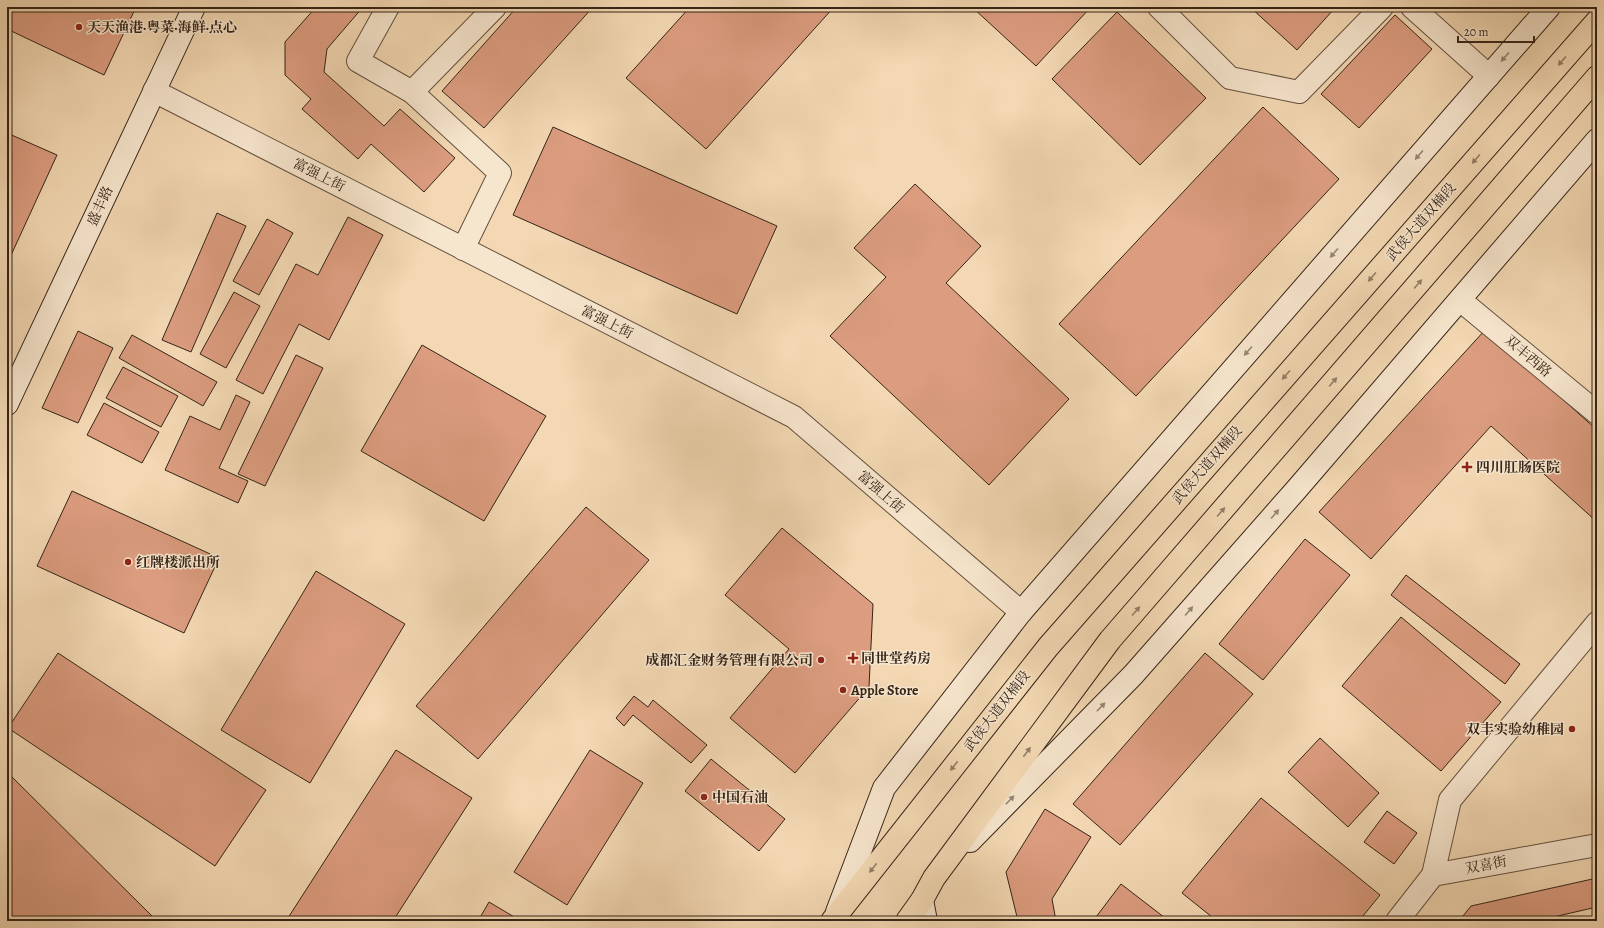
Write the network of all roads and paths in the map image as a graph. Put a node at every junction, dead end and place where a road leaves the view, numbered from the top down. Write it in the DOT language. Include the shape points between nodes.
graph roads {
  1 [pos="194,7"];
  2 [pos="388,7"];
  3 [pos="495,7"];
  4 [pos="1159,7"];
  5 [pos="1382,7"];
  6 [pos="1412,7"];
  7 [pos="1549,7"];
  8 [pos="1597,21"];
  9 [pos="1489,76"];
  10 [pos="1597,77"];
  11 [pos="154,91"];
  12 [pos="412,92"];
  13 [pos="1597,140"];
  14 [pos="463,248"];
  15 [pos="1460,300"];
  16 [pos="7,404"];
  17 [pos="1597,413"];
  18 [pos="1020,612"];
  19 [pos="1597,623"];
  20 [pos="1597,845"];
  21 [pos="1432,875"];
  22 [pos="934,878"];
  23 [pos="924,911"];
  24 [pos="834,919"];
  25 [pos="907,921"];
  26 [pos="1397,921"];
  1 -- 11 [label="street, 盛丰路"];
  2 -- 12 [label="street" via="358,61"];
  3 -- 12 [label="street"];
  4 -- 5 [label="street" via="1230,78 1299,92"];
  6 -- 9 [label="street"];
  7 -- 9 [label="street, one-way"];
  8 -- 24 [label="main road, 武侯大道双楠段, one-way" via="1048,647"];
  9 -- 18 [label="street, one-way"];
  22 -- 10 [label="main road, one-way" via="1110,640"];
  11 -- 14 [label="street, 富强上街"];
  11 -- 16 [label="street, 盛丰路"];
  12 -- 14 [label="street" via="500,173"];
  13 -- 15 [label="street"];
  14 -- 18 [label="street, 富强上街" via="794,417"];
  15 -- 17 [label="street, 双丰西路"];
  22 -- 15 [label="street, one-way" via="1133,675"];
  18 -- 24 [label="street" via="884,788"];
  19 -- 21 [label="street" via="1450,800"];
  20 -- 21 [label="street, 双喜街"];
  21 -- 26 [label="street"];
  22 -- 23 [label="main road"];
  23 -- 25 [label="main road"];
}
